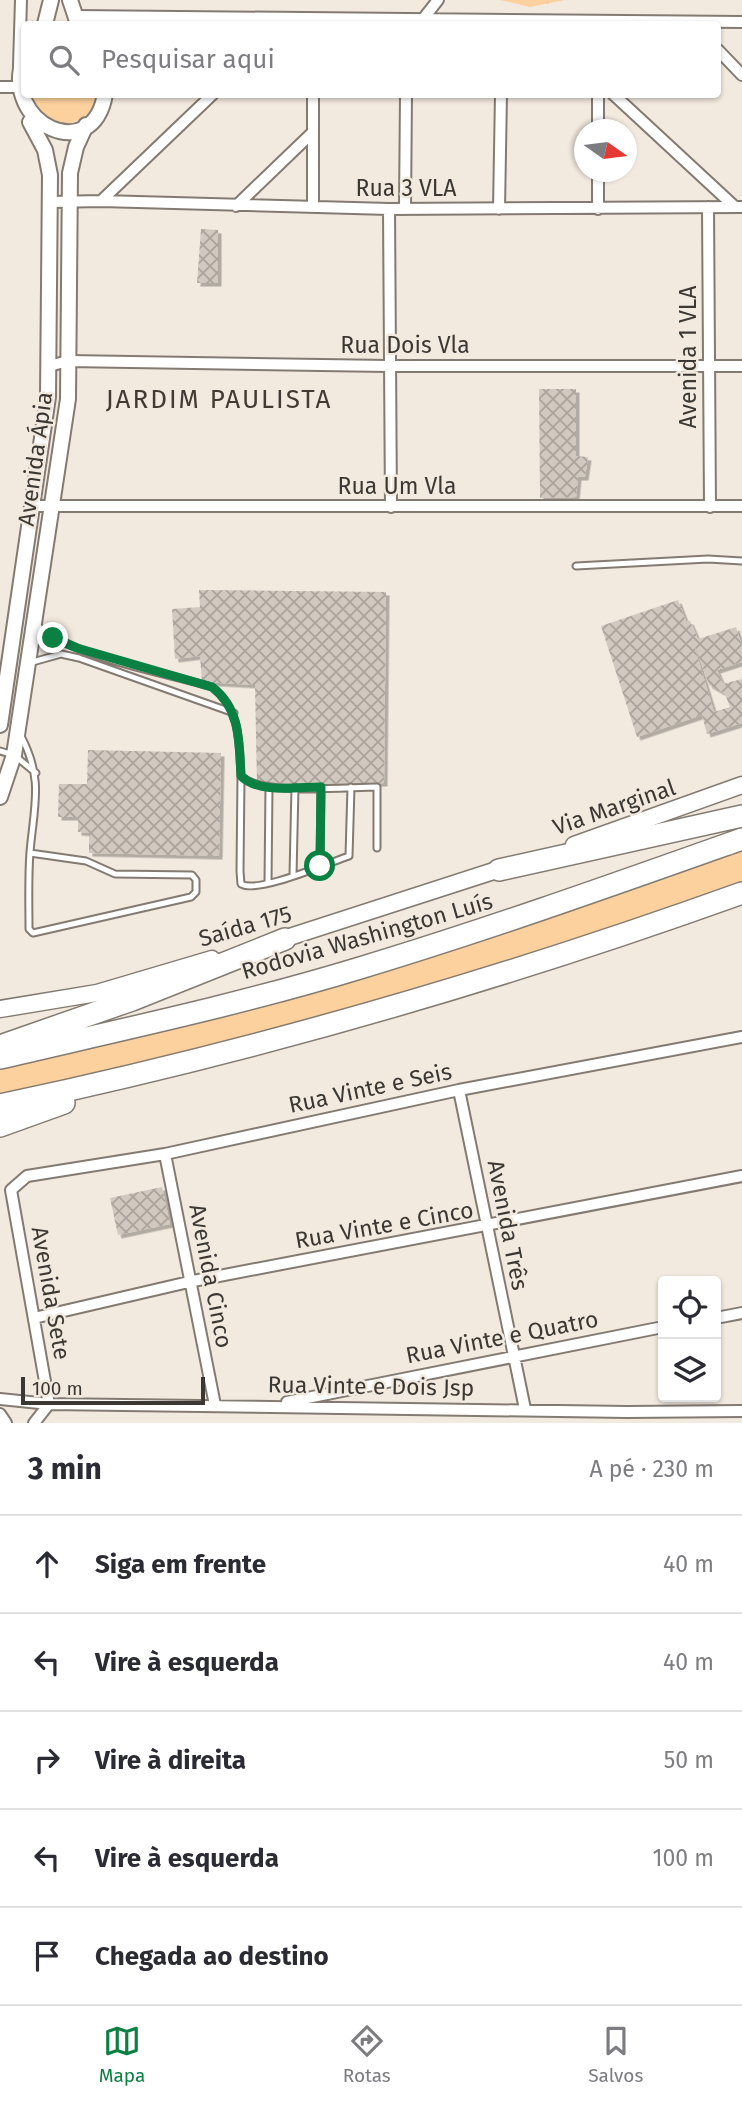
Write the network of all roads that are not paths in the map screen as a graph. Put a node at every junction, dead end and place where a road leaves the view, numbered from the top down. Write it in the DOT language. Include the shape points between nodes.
graph roads {
  1 [pos="21,0"];
  2 [pos="51,0"];
  3 [pos="70,0"];
  4 [pos="438,0"];
  5 [pos="423,19"];
  6 [pos="76,20"];
  7 [pos="21,21"];
  8 [pos="46,21"];
  9 [pos="182,21"];
  10 [pos="412,21"];
  11 [pos="511,21"];
  12 [pos="742,22"];
  13 [pos="721,23"];
  14 [pos="721,53"];
  15 [pos="21,64"];
  16 [pos="742,75"];
  17 [pos="7,87"];
  18 [pos="103,98"];
  19 [pos="209,98"];
  20 [pos="313,98"];
  21 [pos="406,98"];
  22 [pos="501,98"];
  23 [pos="598,98"];
  24 [pos="617,98"];
  25 [pos="598,119"];
  26 [pos="30,122"];
  27 [pos="86,125"];
  28 [pos="313,132"];
  29 [pos="598,182"];
  30 [pos="100,201"];
  31 [pos="51,202"];
  32 [pos="70,203"];
  33 [pos="236,206"];
  34 [pos="313,207"];
  35 [pos="708,207"];
  36 [pos="738,207"];
  37 [pos="390,209"];
  38 [pos="405,209"];
  39 [pos="499,209"];
  40 [pos="598,209"];
  41 [pos="68,361"];
  42 [pos="48,366"];
  43 [pos="388,366"];
  44 [pos="709,366"];
  45 [pos="742,366"];
  46 [pos="32,506"];
  47 [pos="742,506"];
  48 [pos="391,507"];
  49 [pos="709,507"];
  50 [pos="51,508"];
  51 [pos="742,561"];
  52 [pos="576,566"];
  53 [pos="34,623"];
  54 [pos="28,664"];
  55 [pos="3,683"];
  56 [pos="234,713"];
  57 [pos="0,725"];
  58 [pos="18,729"];
  59 [pos="7,753"];
  60 [pos="36,773"];
  61 [pos="241,776"];
  62 [pos="742,785"];
  63 [pos="269,787"];
  64 [pos="295,787"];
  65 [pos="321,787"];
  66 [pos="351,787"];
  67 [pos="0,797"];
  68 [pos="742,816"];
  69 [pos="742,839"];
  70 [pos="377,848"];
  71 [pos="30,853"];
  72 [pos="320,866"];
  73 [pos="499,870"];
  74 [pos="293,875"];
  75 [pos="268,884"];
  76 [pos="742,893"];
  77 [pos="285,939"];
  78 [pos="0,1009"];
  79 [pos="742,1037"];
  80 [pos="0,1046"];
  81 [pos="0,1058"];
  82 [pos="199,1059"];
  83 [pos="459,1090"];
  84 [pos="0,1105"];
  85 [pos="0,1126"];
  86 [pos="165,1154"];
  87 [pos="742,1176"];
  88 [pos="11,1190"];
  89 [pos="487,1227"];
  90 [pos="193,1281"];
  91 [pos="742,1313"];
  92 [pos="721,1317"];
  93 [pos="34,1318"];
  94 [pos="658,1328"];
  95 [pos="513,1355"];
  96 [pos="0,1399"];
  97 [pos="48,1404"];
  98 [pos="215,1405"];
  99 [pos="267,1406"];
  100 [pos="525,1409"];
  101 [pos="742,1410"];
  102 [pos="0,1414"];
  103 [pos="6,1423"];
  104 [pos="34,1423"];
  1 -- 7 [label="street"];
  2 -- 8 [label="street"];
  3 -- 6 [label="street"];
  4 -- 5 [label="street"];
  5 -- 10 [label="street"];
  5 -- 11 [label="street"];
  6 -- 9 [label="street"];
  12 -- 13 [label="street"];
  14 -- 16 [label="street"];
  15 -- 17 [label="street"];
  17 -- 26 [label="street, Avenida Ápia"];
  18 -- 27 [label="street, Avenida Ápia" via="97,115"];
  19 -- 30 [label="street"];
  20 -- 28 [label="street"];
  21 -- 38 [label="street"];
  22 -- 39 [label="street"];
  23 -- 25 [label="street"];
  24 -- 36 [label="street"];
  26 -- 27 [label="street" via="58,133"];
  26 -- 31 [label="street, Avenida Ápia" via="45,150"];
  27 -- 32 [label="street, Avenida Ápia" via="70,173"];
  28 -- 33 [label="street"];
  28 -- 34 [label="street"];
  29 -- 40 [label="street"];
  30 -- 32 [label="street, Rua 3 VLA"];
  30 -- 33 [label="street, Rua 3 VLA"];
  31 -- 32 [label="street, Rua 3 VLA"];
  31 -- 42 [label="street, Avenida Ápia"];
  32 -- 41 [label="street, Avenida Ápia"];
  33 -- 34 [label="street, Rua 3 VLA"];
  34 -- 37 [label="street, Rua 3 VLA"];
  35 -- 36 [label="street, Rua 3 VLA"];
  35 -- 40 [label="street, Rua 3 VLA"];
  35 -- 44 [label="street, Avenida 1 VLA"];
  37 -- 38 [label="street, Rua 3 VLA"];
  37 -- 43 [label="street"];
  38 -- 39 [label="street, Rua 3 VLA"];
  39 -- 40 [label="street, Rua 3 VLA"];
  41 -- 42 [label="street, Rua Dois Vla"];
  41 -- 43 [label="street, Rua Dois Vla"];
  41 -- 50 [label="street, Avenida Ápia" via="68,399"];
  42 -- 46 [label="street, Avenida Ápia" via="48,397"];
  43 -- 44 [label="street, Rua Dois Vla"];
  43 -- 48 [label="street"];
  44 -- 45 [label="street, Rua Dois Vla"];
  44 -- 49 [label="street, Avenida 1 VLA"];
  46 -- 50 [label="street, Rua Um Vla"];
  46 -- 55 [label="street, Avenida Ápia"];
  47 -- 49 [label="street, Rua Um Vla"];
  48 -- 49 [label="street, Rua Um Vla"];
  48 -- 50 [label="street, Rua Um Vla"];
  50 -- 53 [label="street, Avenida Ápia"];
  51 -- 52 [label="lane"];
  53 -- 54 [label="street, Avenida Ápia"];
  53 -- 56 [label="lane" via="77,648 212,687"];
  54 -- 56 [label="lane" via="61,654 79,658"];
  54 -- 58 [label="street, Avenida Ápia"];
  55 -- 57 [label="street, Avenida Ápia"];
  56 -- 61 [label="lane"];
  58 -- 59 [label="street, Avenida Ápia"];
  58 -- 60 [label="lane"];
  59 -- 60 [label="lane"];
  59 -- 67 [label="street, Avenida Ápia"];
  60 -- 71 [label="lane"];
  61 -- 63 [label="lane" via="248,783"];
  61 -- 75 [label="lane" via="241,884"];
  62 -- 73 [label="main road, Via Marginal"];
  63 -- 64 [label="lane"];
  63 -- 75 [label="lane"];
  64 -- 65 [label="lane"];
  64 -- 74 [label="lane"];
  65 -- 66 [label="lane"];
  65 -- 72 [label="lane"];
  66 -- 70 [label="lane" via="377,787"];
  66 -- 72 [label="lane" via="349,856"];
  68 -- 73 [label="highway"];
  69 -- 81 [label="highway, Rodovia Washington Luís" via="553,907 358,969"];
  71 -- 71 [label="lane" via="29,929 33,933 191,897 196,892 192,875 115,874 86,860"];
  72 -- 74 [label="lane"];
  73 -- 77 [label="main road, Saída 175"];
  74 -- 75 [label="lane"];
  76 -- 82 [label="highway" via="491,976"];
  77 -- 78 [label="main road, Saída 175" via="97,993"];
  77 -- 80 [label="highway"];
  79 -- 83 [label="street, Rua Vinte e Seis"];
  82 -- 84 [label="highway"];
  82 -- 85 [label="highway"];
  83 -- 86 [label="street, Rua Vinte e Seis"];
  83 -- 89 [label="street, Avenida Três"];
  86 -- 88 [label="street, Rua Vinte e Seis" via="27,1176"];
  86 -- 90 [label="street, Avenida Cinco"];
  87 -- 89 [label="street, Rua Vinte e Cinco"];
  88 -- 93 [label="street, Avenida Sete"];
  89 -- 90 [label="street, Rua Vinte e Cinco"];
  89 -- 95 [label="street, Avenida Três"];
  90 -- 93 [label="street, Rua Vinte e Cinco"];
  90 -- 98 [label="street, Avenida Cinco"];
  91 -- 92 [label="street"];
  93 -- 97 [label="street, Avenida Sete"];
  94 -- 95 [label="street, Rua Vinte e Quatro"];
  95 -- 99 [label="street, Rua Vinte e Quatro"];
  95 -- 100 [label="street, Avenida Três"];
  96 -- 97 [label="street, Rua Vinte e Dois Jsp"];
  97 -- 98 [label="street, Rua Vinte e Dois Jsp"];
  97 -- 104 [label="street"];
  98 -- 99 [label="street, Rua Vinte e Dois Jsp"];
  99 -- 100 [label="street, Rua Vinte e Dois Jsp"];
  100 -- 101 [label="street, Rua Vinte e Dois Jsp"];
  102 -- 103 [label="street"];
}
